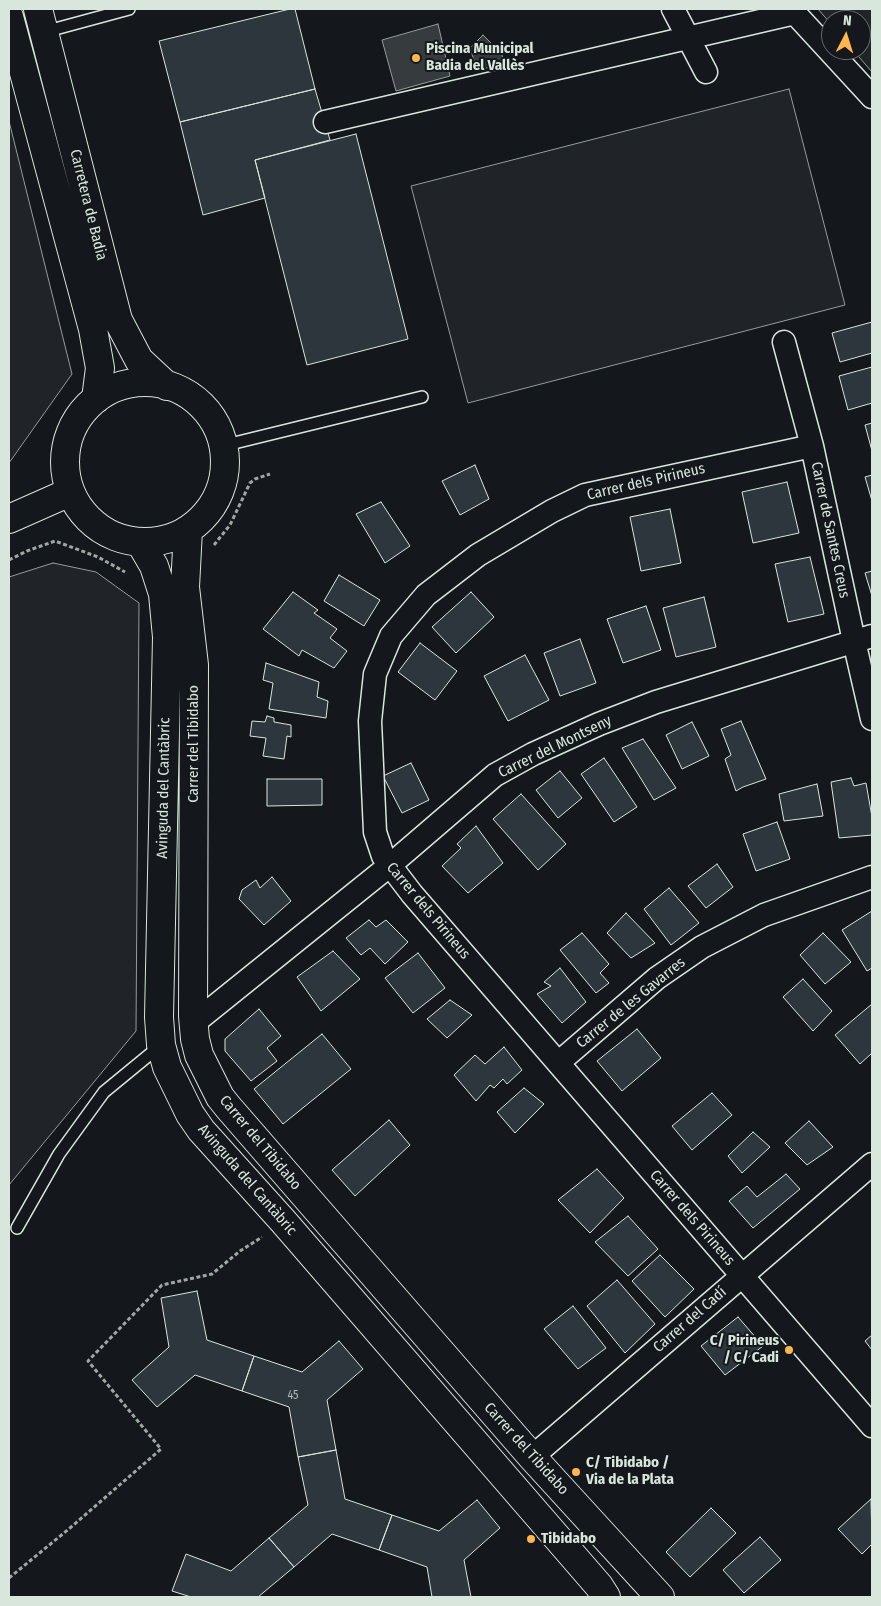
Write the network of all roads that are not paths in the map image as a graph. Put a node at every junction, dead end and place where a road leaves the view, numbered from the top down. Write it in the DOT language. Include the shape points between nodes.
graph roads {
  1 [pos="129,9"];
  2 [pos="672,9"];
  3 [pos="793,11"];
  4 [pos="9,17"];
  5 [pos="41,20"];
  6 [pos="689,38"];
  7 [pos="706,72"];
  8 [pos="872,97"];
  9 [pos="325,122"];
  10 [pos="784,342"];
  11 [pos="167,386"];
  12 [pos="422,397"];
  13 [pos="96,399"];
  14 [pos="222,446"];
  15 [pos="812,446"];
  16 [pos="70,492"];
  17 [pos="9,519"];
  18 [pos="188,530"];
  19 [pos="140,542"];
  20 [pos="863,639"];
  21 [pos="872,719"];
  22 [pos="389,866"];
  23 [pos="872,877"];
  24 [pos="194,1023"];
  25 [pos="161,1045"];
  26 [pos="558,1063"];
  27 [pos="872,1164"];
  28 [pos="17,1228"];
  29 [pos="742,1275"];
  30 [pos="872,1426"];
  31 [pos="532,1457"];
  32 [pos="606,1597"];
  33 [pos="660,1597"];
  1 -- 5 [label="lane"];
  2 -- 6 [label="street"];
  3 -- 6 [label="street"];
  3 -- 8 [label="street"];
  4 -- 13 [label="street, Carretera de Badia" via="93,329 100,368"];
  5 -- 11 [label="street, Carretera de Badia" via="118,320 139,360"];
  6 -- 7 [label="street"];
  6 -- 9 [label="street"];
  10 -- 15 [label="street, Carrer de Santes Creus"];
  11 -- 13 [label="street" via="132,384 114,388"];
  11 -- 14 [label="street" via="184,392 211,417"];
  12 -- 14 [label="lane"];
  13 -- 16 [label="street" via="72,428 66,446"];
  14 -- 18 [label="street" via="225,458 223,482 216,500"];
  15 -- 20 [label="street, Carrer de Santes Creus"];
  15 -- 22 [label="street, Carrer dels Pirineus" via="585,495 478,555 426,595 391,636 375,674 370,721 375,832"];
  16 -- 17 [label="street"];
  16 -- 19 [label="street" via="82,512 100,529"];
  18 -- 19 [label="street" via="172,538"];
  18 -- 24 [label="street, Carrer del Tibidabo" via="185,587 194,665"];
  19 -- 25 [label="street, Avinguda del Cantàbric" via="154,566 163,594 168,637 159,1008"];
  20 -- 21 [label="street, Carrer de Santes Creus"];
  20 -- 22 [label="street, Carrer del Montseny" via="656,702 533,754 496,775"];
  22 -- 24 [label="street, Carrer del Montseny"];
  22 -- 26 [label="street, Carrer dels Pirineus"];
  23 -- 26 [label="street, Carrer de les Gavarres" via="764,915 702,947 657,978"];
  24 -- 31 [label="street, Carrer del Tibidabo" via="199,1055 220,1097"];
  25 -- 28 [label="lane" via="104,1092 59,1154"];
  25 -- 32 [label="street, Avinguda del Cantàbric" via="167,1067 201,1130"];
  26 -- 29 [label="street, Carrer dels Pirineus"];
  27 -- 29 [label="street, Carrer del Cadí"];
  29 -- 30 [label="street, Carrer dels Pirineus"];
  29 -- 31 [label="street, Carrer del Cadí"];
  31 -- 33 [label="street, Carrer del Tibidabo"];
}
